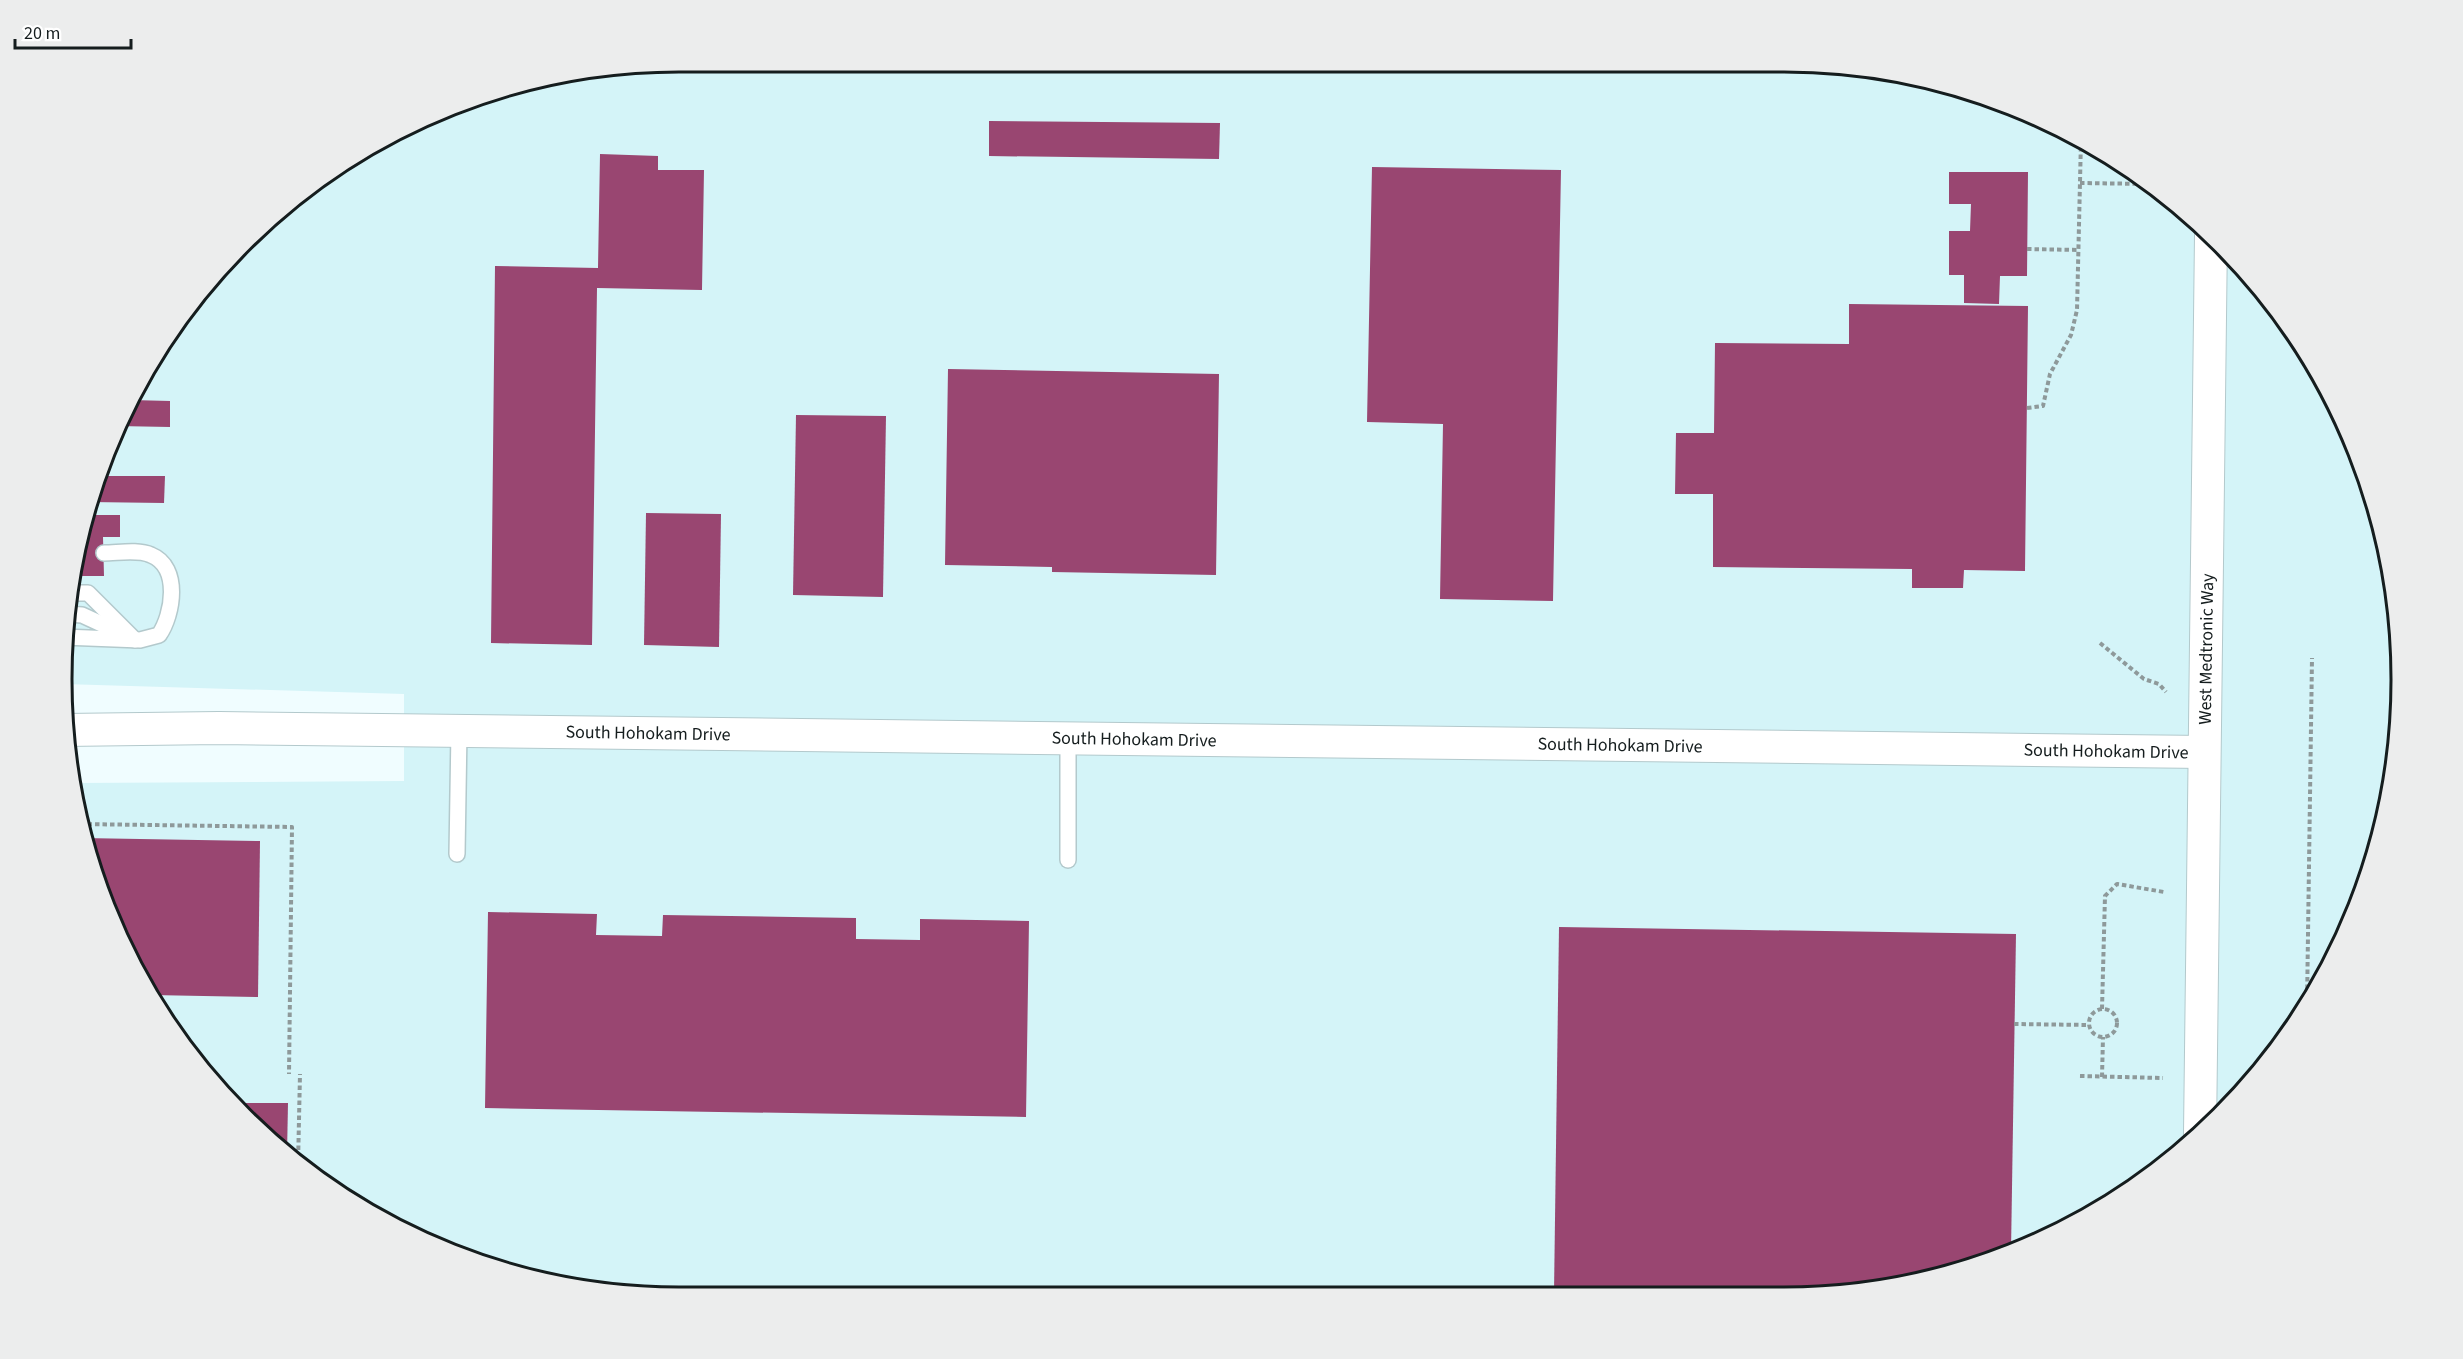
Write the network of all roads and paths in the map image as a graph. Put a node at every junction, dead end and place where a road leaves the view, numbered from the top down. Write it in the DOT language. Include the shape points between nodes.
graph roads {
  1 [pos="2081,150"];
  2 [pos="2080,183"];
  3 [pos="2134,184"];
  4 [pos="2211,248"];
  5 [pos="2027,249"];
  6 [pos="2079,250"];
  7 [pos="2027,408"];
  8 [pos="104,553"];
  9 [pos="78,593"];
  10 [pos="76,615"];
  11 [pos="73,637"];
  12 [pos="135,640"];
  13 [pos="2100,643"];
  14 [pos="2312,657"];
  15 [pos="2166,692"];
  16 [pos="74,730"];
  17 [pos="459,731"];
  18 [pos="1068,738"];
  19 [pos="2204,752"];
  20 [pos="90,825"];
  21 [pos="457,854"];
  22 [pos="1068,860"];
  23 [pos="2164,891"];
  24 [pos="2307,987"];
  25 [pos="2102,1009"];
  26 [pos="2014,1024"];
  27 [pos="2089,1025"];
  28 [pos="2103,1037"];
  29 [pos="289,1074"];
  30 [pos="300,1074"];
  31 [pos="2079,1076"];
  32 [pos="2102,1077"];
  33 [pos="2163,1078"];
  34 [pos="2200,1121"];
  35 [pos="298,1152"];
  1 -- 2 [label="path"];
  2 -- 3 [label="path"];
  2 -- 6 [label="path"];
  4 -- 19 [label="street, West Medtronic Way"];
  5 -- 6 [label="path"];
  6 -- 7 [label="path" via="2072,335 2050,374 2043,406"];
  8 -- 12 [label="lane" via="141,552 161,561 168,570 171,599 164,628 152,639"];
  9 -- 12 [label="lane" via="88,593"];
  10 -- 12 [label="lane"];
  11 -- 12 [label="lane"];
  13 -- 15 [label="path"];
  14 -- 24 [label="path"];
  16 -- 17 [label="street, South Hohokam Drive"];
  17 -- 18 [label="street, South Hohokam Drive"];
  17 -- 21 [label="lane"];
  18 -- 19 [label="street, South Hohokam Drive"];
  18 -- 22 [label="lane"];
  19 -- 34 [label="street, West Medtronic Way"];
  20 -- 29 [label="path" via="292,827"];
  23 -- 25 [label="path" via="2117,884 2105,896"];
  25 -- 27 [label="path" via="2090,1016"];
  25 -- 28 [label="path" via="2111,1011 2117,1023 2111,1035"];
  26 -- 27 [label="path"];
  27 -- 28 [label="path" via="2092,1033"];
  28 -- 32 [label="path"];
  30 -- 35 [label="path"];
  31 -- 32 [label="path"];
  32 -- 33 [label="path"];
}
